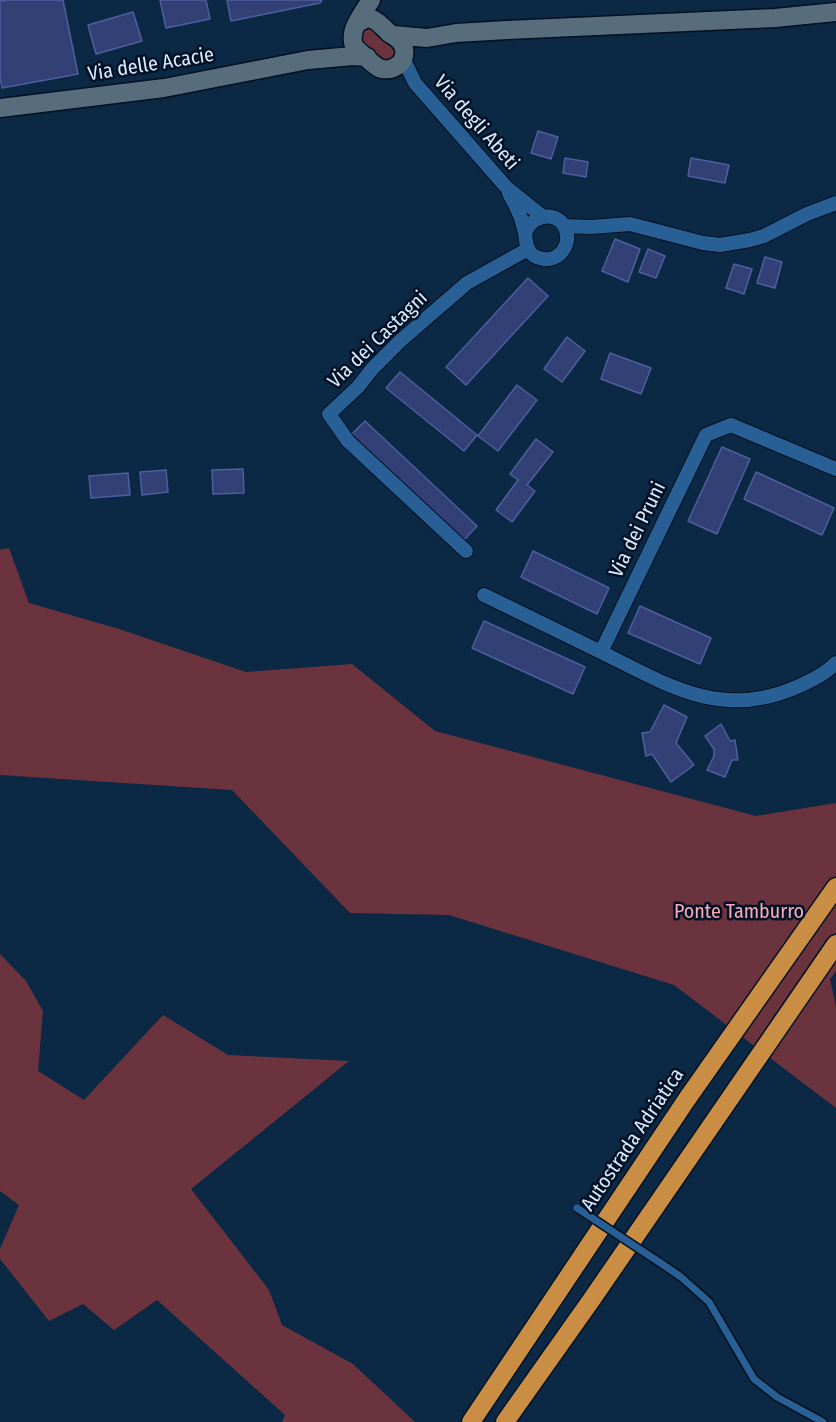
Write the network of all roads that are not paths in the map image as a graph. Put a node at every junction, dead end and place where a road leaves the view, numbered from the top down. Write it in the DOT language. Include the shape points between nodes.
graph roads {
  1 [pos="371,0"];
  2 [pos="379,0"];
  3 [pos="836,12"];
  4 [pos="355,27"];
  5 [pos="387,29"];
  6 [pos="427,38"];
  7 [pos="367,57"];
  8 [pos="308,60"];
  9 [pos="399,60"];
  10 [pos="0,108"];
  11 [pos="507,188"];
  12 [pos="836,203"];
  13 [pos="543,216"];
  14 [pos="564,226"];
  15 [pos="591,227"];
  16 [pos="525,233"];
  17 [pos="567,243"];
  18 [pos="528,249"];
  19 [pos="836,469"];
  20 [pos="466,551"];
  21 [pos="484,595"];
  22 [pos="601,652"];
  23 [pos="836,663"];
  24 [pos="836,886"];
  25 [pos="836,944"];
  26 [pos="578,1208"];
  27 [pos="471,1422"];
  28 [pos="505,1422"];
  29 [pos="823,1422"];
  1 -- 4 [label="street, Via delle Acacie"];
  2 -- 5 [label="street" via="378,12"];
  3 -- 6 [label="street" via="497,30"];
  4 -- 5 [label="street" via="371,19"];
  4 -- 7 [label="street" via="354,46"];
  4 -- 8 [label="street, Via delle Acacie" via="342,40"];
  5 -- 6 [label="street"];
  5 -- 9 [label="street" via="401,42"];
  6 -- 9 [label="street"];
  7 -- 8 [label="street, Via delle Acacie"];
  7 -- 9 [label="street" via="380,68"];
  8 -- 10 [label="street, Via delle Acacie" via="164,88"];
  9 -- 11 [label="street, Via degli Abeti"];
  11 -- 13 [label="street, Via degli Abeti"];
  11 -- 16 [label="street, Via degli Abeti"];
  12 -- 15 [label="street, Via degli Abeti" via="764,236 720,245 630,224"];
  13 -- 14 [label="street, Via degli Abeti" via="555,218"];
  13 -- 16 [label="street" via="531,222"];
  14 -- 15 [label="street, Via degli Abeti"];
  14 -- 17 [label="street"];
  15 -- 17 [label="street, Via degli Abeti"];
  16 -- 18 [label="street, Via degli Abeti"];
  17 -- 18 [label="street, Via degli Abeti" via="561,253 550,259 537,257"];
  18 -- 20 [label="street, Via dei Castagni" via="466,283 400,341 329,414 348,441"];
  19 -- 22 [label="street, Via dei Pruni" via="731,425 706,435"];
  21 -- 22 [label="street"];
  22 -- 23 [label="street" via="669,685 725,701 777,695 805,684"];
  24 -- 27 [label="highway, Autostrada Adriatica" via="687,1099"];
  25 -- 28 [label="highway"];
  26 -- 29 [label="lane, bridge" via="681,1277 709,1302 754,1379 777,1397"];
}
